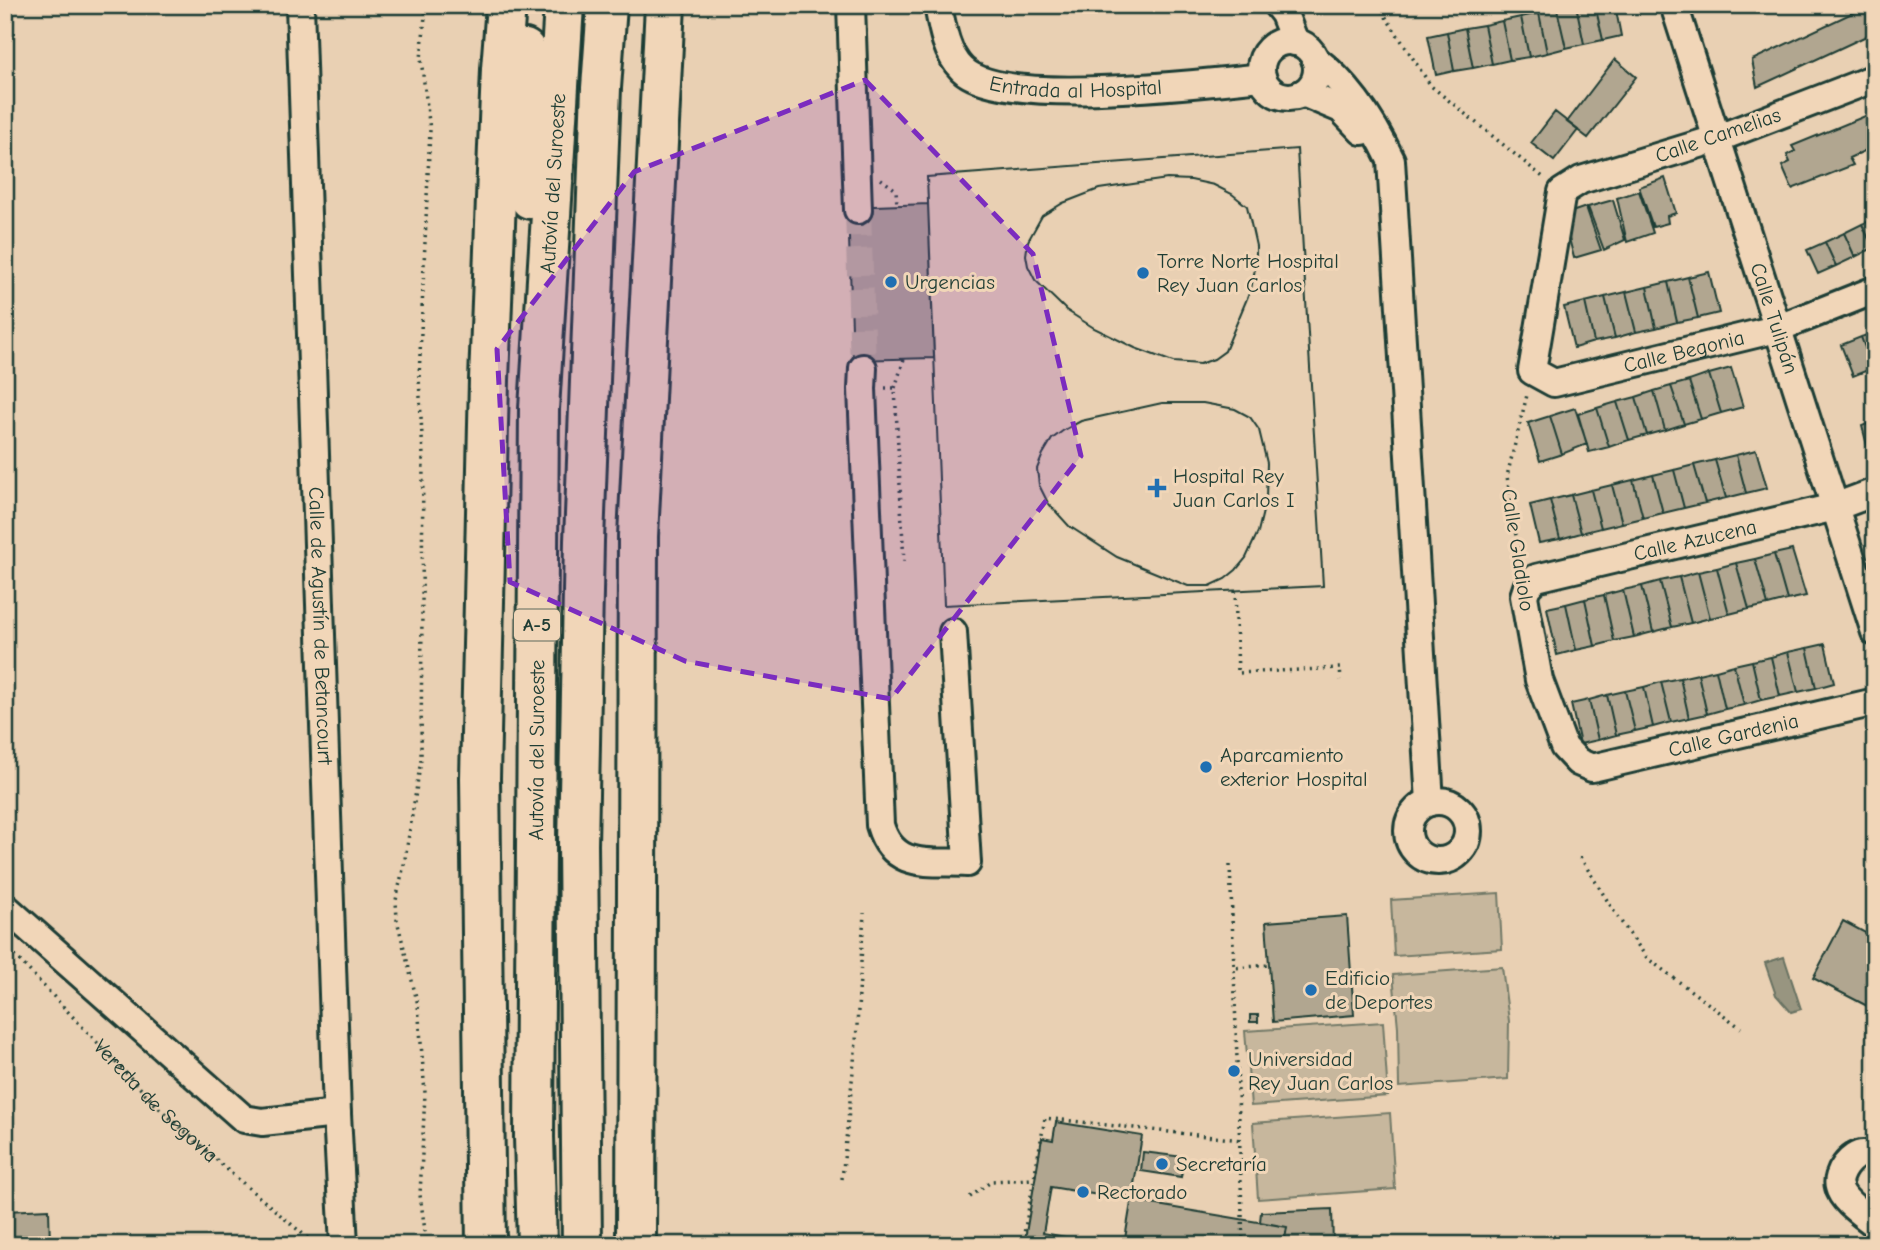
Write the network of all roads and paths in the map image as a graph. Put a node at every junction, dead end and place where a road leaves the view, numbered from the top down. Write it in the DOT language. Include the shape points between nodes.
graph roads {
  1 [pos="300,5"];
  2 [pos="426,5"];
  3 [pos="499,5"];
  4 [pos="506,5"];
  5 [pos="523,5"];
  6 [pos="564,5"];
  7 [pos="607,5"];
  8 [pos="665,5"];
  9 [pos="850,5"];
  10 [pos="938,5"];
  11 [pos="1278,5"];
  12 [pos="1378,5"];
  13 [pos="1674,5"];
  14 [pos="1295,42"];
  15 [pos="1315,59"];
  16 [pos="501,69"];
  17 [pos="1262,77"];
  18 [pos="1875,78"];
  19 [pos="1303,93"];
  20 [pos="1716,139"];
  21 [pos="1391,160"];
  22 [pos="873,174"];
  23 [pos="1562,192"];
  24 [pos="897,205"];
  25 [pos="858,209"];
  26 [pos="1875,290"];
  27 [pos="1776,329"];
  28 [pos="904,359"];
  29 [pos="863,368"];
  30 [pos="1532,371"];
  31 [pos="884,388"];
  32 [pos="895,388"];
  33 [pos="539,409"];
  34 [pos="1875,492"];
  35 [pos="1835,507"];
  36 [pos="904,563"];
  37 [pos="1235,591"];
  38 [pos="1524,596"];
  39 [pos="953,632"];
  40 [pos="1875,632"];
  41 [pos="1340,680"];
  42 [pos="1875,702"];
  43 [pos="1592,768"];
  44 [pos="1430,802"];
  45 [pos="1580,857"];
  46 [pos="1230,864"];
  47 [pos="5,907"];
  48 [pos="864,913"];
  49 [pos="5,945"];
  50 [pos="1269,965"];
  51 [pos="1234,968"];
  52 [pos="1741,1028"];
  53 [pos="337,1114"];
  54 [pos="1241,1140"];
  55 [pos="1875,1158"];
  56 [pos="842,1179"];
  57 [pos="1034,1179"];
  58 [pos="970,1197"];
  59 [pos="1875,1224"];
  60 [pos="316,1245"];
  61 [pos="344,1245"];
  62 [pos="427,1245"];
  63 [pos="486,1245"];
  64 [pos="537,1245"];
  65 [pos="582,1245"];
  66 [pos="636,1245"];
  67 [pos="1022,1245"];
  68 [pos="1243,1245"];
  1 -- 53 [label="street, Calle de Agustín de Betancourt"];
  2 -- 62 [label="path" via="421,59 430,130 419,377 423,456 421,760 396,900 418,1005 425,1093 420,1195"];
  3 -- 16 [label="highway"];
  4 -- 16 [label="highway"];
  5 -- 33 [label="highway"];
  6 -- 33 [label="highway, Autovía del Suroeste / A-5"];
  7 -- 65 [label="highway, Autovía del Suroeste / A-5" via="584,541 578,845"];
  8 -- 66 [label="highway" via="638,536"];
  9 -- 25 [label="street"];
  10 -- 17 [label="street, Entrada al Hospital" via="950,51 962,69 997,85 1078,90"];
  11 -- 14 [label="street"];
  12 -- 23 [label="path" via="1431,86"];
  13 -- 20 [label="street, Calle Tulipán"];
  14 -- 15 [label="street"];
  14 -- 17 [label="street" via="1268,50"];
  15 -- 19 [label="street" via="1315,79"];
  15 -- 21 [label="street" via="1351,94 1378,131"];
  16 -- 63 [label="highway" via="480,779"];
  17 -- 19 [label="street" via="1279,95"];
  18 -- 20 [label="street, Calle Camelias"];
  19 -- 21 [label="street" via="1341,109"];
  20 -- 23 [label="street, Calle Camelias" via="1581,180"];
  20 -- 27 [label="street, Calle Tulipán"];
  21 -- 44 [label="street"];
  22 -- 24 [label="path" via="896,190"];
  23 -- 30 [label="street"];
  26 -- 27 [label="street, Calle Begonia"];
  27 -- 30 [label="street, Calle Begonia" via="1554,383"];
  27 -- 35 [label="street, Calle Tulipán"];
  28 -- 32 [label="path"];
  29 -- 39 [label="street" via="880,825 889,845 905,859 967,863"];
  30 -- 38 [label="path, Calle Gladiolo" via="1507,476"];
  31 -- 32 [label="path"];
  32 -- 36 [label="path"];
  33 -- 64 [label="highway, Autovía del Suroeste / A-5"];
  34 -- 35 [label="street, Calle Azucena"];
  35 -- 38 [label="street, Calle Azucena" via="1536,578"];
  35 -- 40 [label="street, Calle Tulipán"];
  37 -- 41 [label="path" via="1238,673 1340,668"];
  38 -- 43 [label="street, Calle Gladiolo" via="1539,680 1564,747 1578,762"];
  42 -- 43 [label="street, Calle Gardenia"];
  45 -- 52 [label="path" via="1647,958"];
  46 -- 51 [label="path"];
  47 -- 53 [label="street, Vereda de Segovia" via="244,1119 262,1122"];
  48 -- 56 [label="path"];
  49 -- 60 [label="path, Vereda de Segovia" via="158,1107"];
  50 -- 51 [label="path"];
  51 -- 54 [label="path"];
  53 -- 61 [label="street, Calle de Agustín de Betancourt"];
  54 -- 57 [label="path" via="1045,1118"];
  54 -- 68 [label="path"];
  55 -- 59 [label="street" via="1860,1154 1838,1178 1841,1191"];
  57 -- 58 [label="path" via="992,1181"];
  57 -- 67 [label="path"];
}
